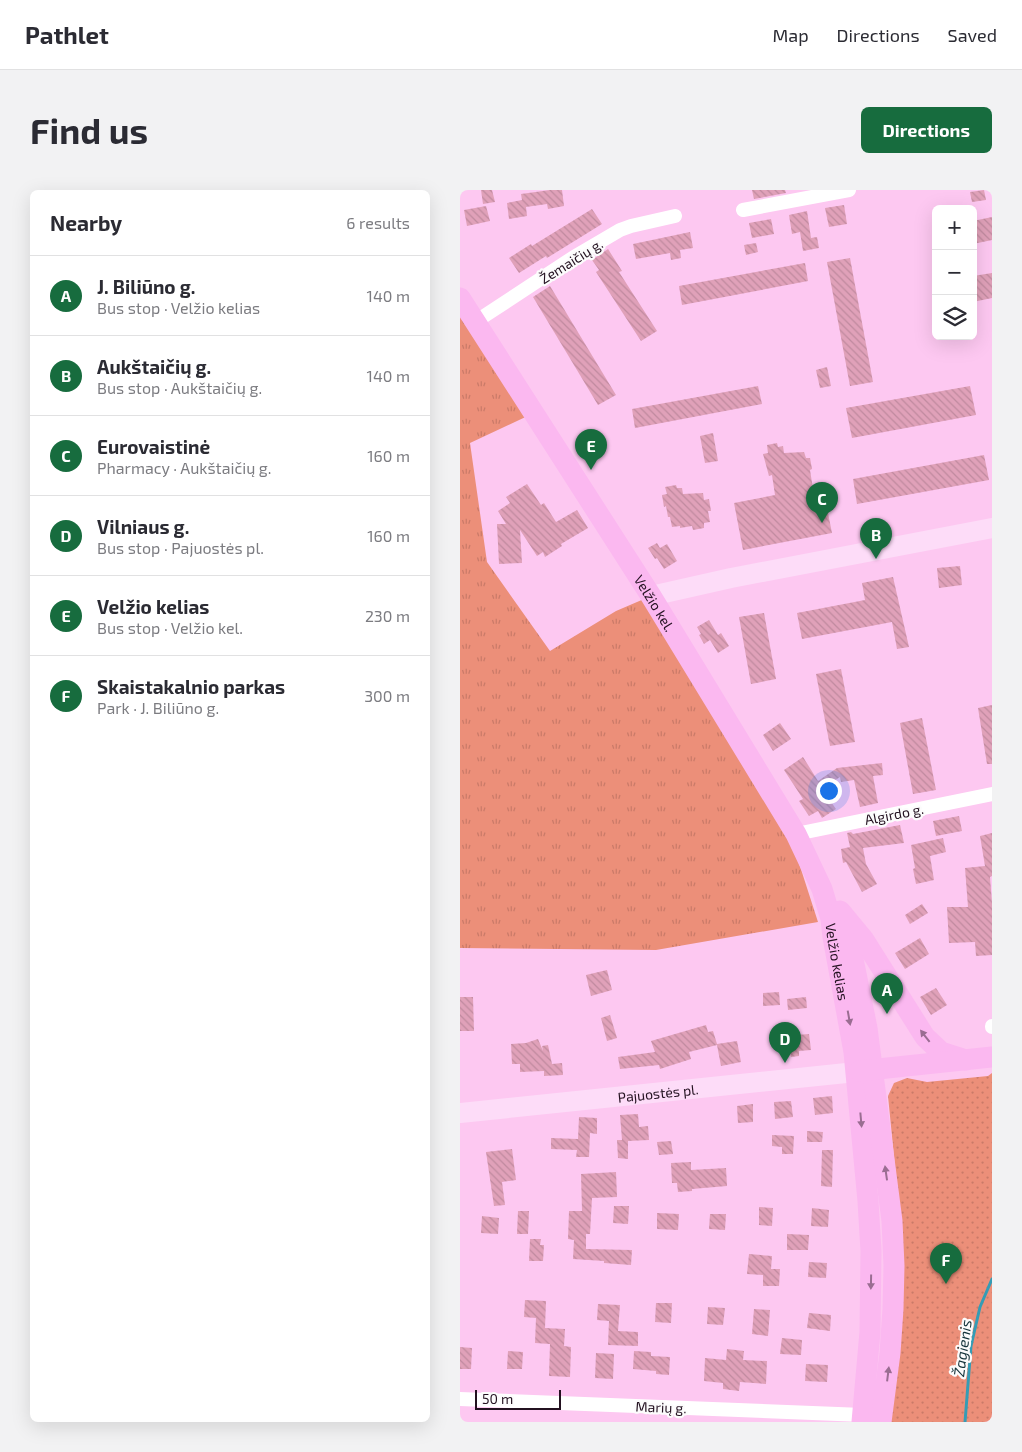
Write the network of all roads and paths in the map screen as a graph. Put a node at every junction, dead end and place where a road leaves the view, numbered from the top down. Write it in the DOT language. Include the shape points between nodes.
graph roads {
  1 [pos="849,190"];
  2 [pos="743,210"];
  3 [pos="675,216"];
  4 [pos="460,298"];
  5 [pos="475,322"];
  6 [pos="992,528"];
  7 [pos="651,596"];
  8 [pos="992,794"];
  9 [pos="796,834"];
  10 [pos="822,889"];
  11 [pos="832,919"];
  12 [pos="992,1057"];
  13 [pos="966,1060"];
  14 [pos="865,1071"];
  15 [pos="460,1114"];
  16 [pos="460,1399"];
  17 [pos="869,1420"];
  1 -- 2 [label="street"];
  3 -- 5 [label="street, Žemaičių g." via="620,230"];
  4 -- 5 [label="main road, Velžio kel."];
  5 -- 7 [label="main road, Velžio kel."];
  6 -- 7 [label="main road"];
  7 -- 9 [label="main road, Velžio kel."];
  8 -- 9 [label="street, Algirdo g."];
  9 -- 10 [label="main road, Velžio kel."];
  10 -- 11 [label="main road, Velžio kel."];
  13 -- 10 [label="main road, one-way" via="941,1052 925,1036 864,940"];
  11 -- 14 [label="main road, Velžio kelias" via="849,1018"];
  12 -- 13 [label="main road"];
  13 -- 14 [label="main road"];
  14 -- 15 [label="main road, Pajuostės pl."];
  14 -- 17 [label="main road, Velžio kelias" via="871,1251"];
  16 -- 17 [label="street, Marių g."];
}
